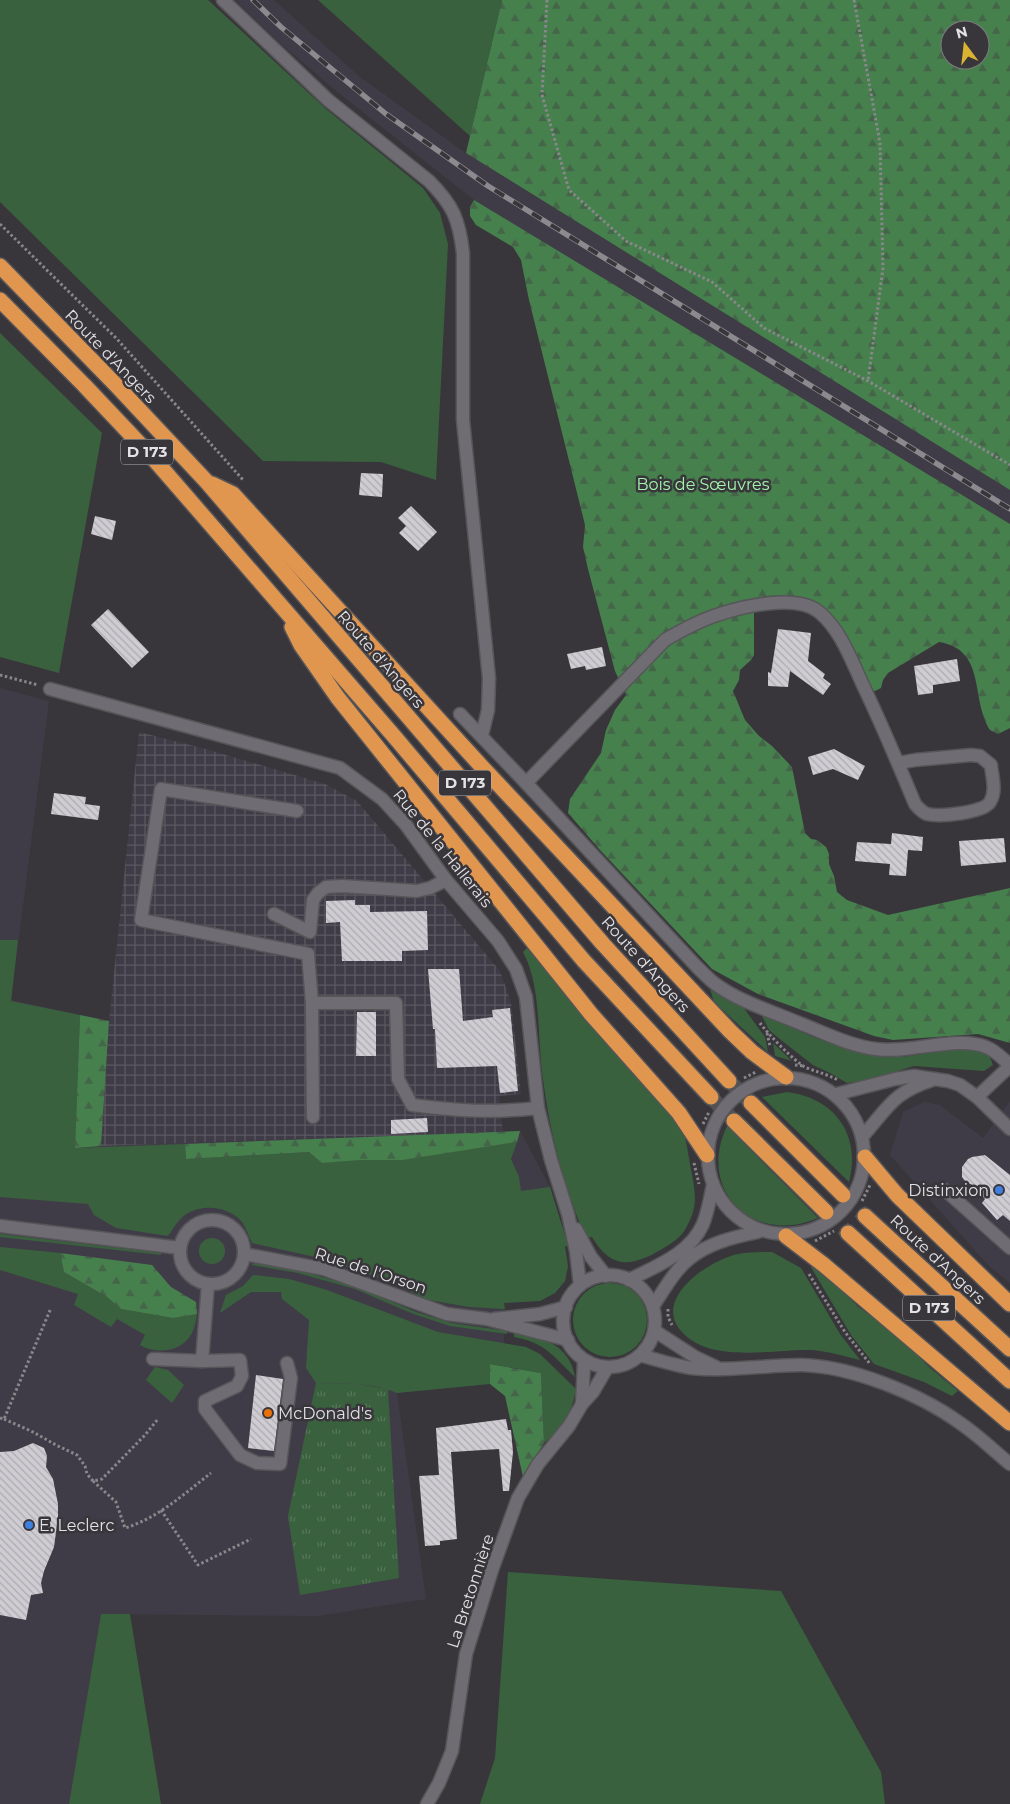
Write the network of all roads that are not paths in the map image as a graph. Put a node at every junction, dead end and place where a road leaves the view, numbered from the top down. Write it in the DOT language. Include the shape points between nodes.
graph roads {
  1 [pos="223,0"];
  2 [pos="0,266"];
  3 [pos="0,300"];
  4 [pos="206,481"];
  5 [pos="286,612"];
  6 [pos="50,689"];
  7 [pos="460,714"];
  8 [pos="482,736"];
  9 [pos="899,764"];
  10 [pos="526,783"];
  11 [pos="298,811"];
  12 [pos="446,880"];
  13 [pos="274,914"];
  14 [pos="312,1003"];
  15 [pos="1010,1066"];
  16 [pos="786,1078"];
  17 [pos="936,1079"];
  18 [pos="729,1081"];
  19 [pos="837,1094"];
  20 [pos="711,1097"];
  21 [pos="977,1097"];
  22 [pos="751,1103"];
  23 [pos="538,1108"];
  24 [pos="313,1117"];
  25 [pos="734,1121"];
  26 [pos="1010,1129"];
  27 [pos="862,1136"];
  28 [pos="707,1155"];
  29 [pos="865,1157"];
  30 [pos="713,1185"];
  31 [pos="945,1190"];
  32 [pos="843,1195"];
  33 [pos="826,1212"];
  34 [pos="568,1214"];
  35 [pos="865,1216"];
  36 [pos="0,1226"];
  37 [pos="758,1232"];
  38 [pos="848,1233"];
  39 [pos="786,1236"];
  40 [pos="180,1248"];
  41 [pos="1010,1248"];
  42 [pos="244,1254"];
  43 [pos="606,1276"];
  44 [pos="629,1280"];
  45 [pos="208,1284"];
  46 [pos="580,1285"];
  47 [pos="1010,1304"];
  48 [pos="653,1306"];
  49 [pos="566,1307"];
  50 [pos="487,1320"];
  51 [pos="655,1331"];
  52 [pos="568,1340"];
  53 [pos="1010,1348"];
  54 [pos="640,1355"];
  55 [pos="153,1359"];
  56 [pos="202,1361"];
  57 [pos="584,1362"];
  58 [pos="287,1363"];
  59 [pos="607,1368"];
  60 [pos="720,1369"];
  61 [pos="1010,1381"];
  62 [pos="582,1404"];
  63 [pos="1010,1424"];
  64 [pos="1010,1464"];
  65 [pos="427,1804"];
  1 -- 8 [label="street" via="328,100 429,181 453,209 463,253 463,420 489,678 488,710"];
  2 -- 4 [label="highway, Route d'Angers / D 173"];
  3 -- 5 [label="highway, D 173" via="153,458"];
  4 -- 16 [label="highway" via="233,494 483,768 730,1031"];
  4 -- 18 [label="highway, Route d'Angers / D 173" via="603,944"];
  5 -- 20 [label="highway, D 173" via="584,961"];
  5 -- 28 [label="highway" via="301,645 338,698 591,1014 679,1113"];
  6 -- 12 [label="street, Rue de la Hallerais" via="340,768 382,799"];
  7 -- 8 [label="street"];
  8 -- 10 [label="street"];
  9 -- 9 [label="street" via="915,804 928,814 942,816 979,810 992,800 991,764 980,756 914,760"];
  9 -- 10 [label="street" via="848,653 830,623 818,611 804,605 763,604 720,614 665,640"];
  10 -- 15 [label="street" via="714,983 826,1034 862,1046 897,1051 974,1044 994,1051"];
  11 -- 14 [label="street" via="161,789 142,920 308,954"];
  12 -- 13 [label="street" via="417,891 326,887 313,900 310,932"];
  12 -- 23 [label="street, Rue de la Hallerais" via="498,941 516,970 526,997"];
  14 -- 23 [label="street" via="396,1003 398,1079 412,1105 501,1112"];
  14 -- 24 [label="street"];
  15 -- 21 [label="street"];
  16 -- 19 [label="street" via="820,1084"];
  16 -- 28 [label="street" via="752,1086 725,1105 710,1135"];
  17 -- 19 [label="street" via="904,1077"];
  17 -- 21 [label="street" via="960,1085"];
  17 -- 27 [label="street" via="915,1086 896,1098"];
  19 -- 27 [label="street" via="851,1111"];
  21 -- 26 [label="street"];
  22 -- 32 [label="highway"];
  23 -- 34 [label="street, Rue de la Hallerais"];
  25 -- 33 [label="highway"];
  27 -- 29 [label="street"];
  28 -- 30 [label="street"];
  29 -- 39 [label="street" via="861,1176 841,1212 809,1232"];
  29 -- 47 [label="highway" via="897,1195"];
  30 -- 37 [label="street" via="731,1212"];
  30 -- 44 [label="street" via="706,1215 694,1239 668,1260"];
  31 -- 41 [label="street"];
  34 -- 43 [label="street, Rue de la Hallerais" via="588,1252"];
  34 -- 46 [label="street, Rue de la Hallerais"];
  35 -- 53 [label="highway, Route d'Angers / D 173"];
  36 -- 40 [label="street"];
  37 -- 39 [label="street"];
  37 -- 48 [label="street" via="716,1243 689,1259"];
  38 -- 61 [label="highway, D 173"];
  39 -- 63 [label="highway" via="824,1264"];
  40 -- 42 [label="street" via="186,1232 192,1227 215,1220 237,1231"];
  40 -- 45 [label="street" via="186,1272"];
  42 -- 45 [label="street" via="232,1277 217,1284"];
  42 -- 50 [label="street, Rue de l'Orson" via="324,1269 447,1314"];
  43 -- 44 [label="street"];
  43 -- 46 [label="street"];
  44 -- 48 [label="street" via="640,1288"];
  45 -- 56 [label="street"];
  46 -- 49 [label="street" via="570,1295"];
  48 -- 51 [label="street"];
  49 -- 50 [label="street, Rue de l'Orson" via="540,1314"];
  49 -- 52 [label="street" via="564,1329"];
  50 -- 52 [label="street, Rue de l'Orson"];
  51 -- 54 [label="street"];
  51 -- 60 [label="street"];
  52 -- 57 [label="street"];
  54 -- 59 [label="street" via="620,1366"];
  54 -- 60 [label="street" via="669,1364"];
  55 -- 56 [label="street"];
  56 -- 58 [label="street" via="240,1360 242,1376 237,1386 204,1401 204,1409 240,1455 257,1463 280,1464 292,1378"];
  57 -- 59 [label="street"];
  57 -- 62 [label="street, La Bretonnière"];
  59 -- 62 [label="street, La Bretonnière"];
  60 -- 64 [label="street" via="802,1365 836,1369 872,1380 935,1406"];
  62 -- 65 [label="street, La Bretonnière" via="569,1426 538,1464 518,1498 466,1654 452,1751"];
}
